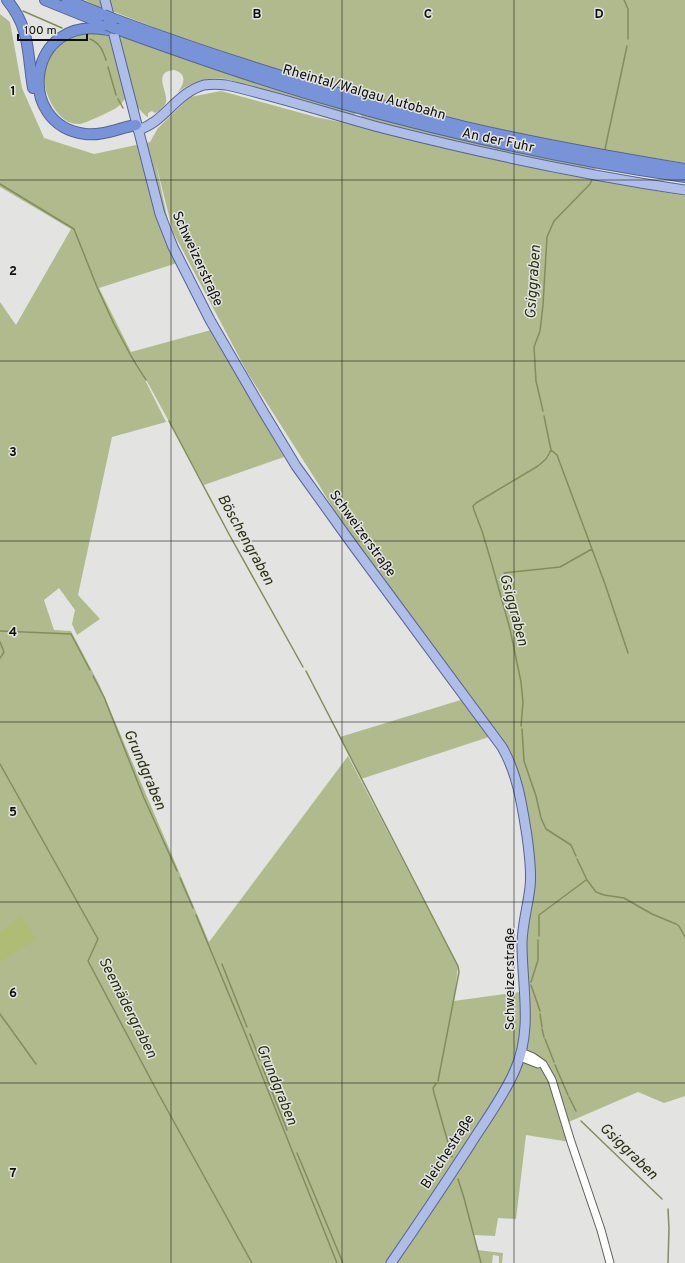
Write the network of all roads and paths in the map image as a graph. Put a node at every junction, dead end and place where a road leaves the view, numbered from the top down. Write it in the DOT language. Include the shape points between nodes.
graph roads {
  1 [pos="7,0"];
  2 [pos="45,0"];
  3 [pos="67,0"];
  4 [pos="105,0"];
  5 [pos="113,27"];
  6 [pos="137,127"];
  7 [pos="649,168"];
  8 [pos="685,169"];
  9 [pos="685,177"];
  10 [pos="685,190"];
  11 [pos="520,1055"];
  12 [pos="391,1263"];
  13 [pos="610,1263"];
  1 -- 6 [label="highway" via="26,35 32,83 38,105 52,124 61,131 82,139 103,139"];
  2 -- 5 [label="highway, Rheintal/Walgau Autobahn"];
  3 -- 5 [label="highway, Rheintal/Walgau Autobahn, bridge" via="104,15"];
  4 -- 6 [label="main road, Schweizerstraße"];
  5 -- 6 [label="highway" via="76,30 62,36 43,58 38,88 51,116 75,132 88,134"];
  5 -- 7 [label="highway, Rheintal/Walgau Autobahn" via="170,39 376,104"];
  5 -- 7 [label="highway, Rheintal/Walgau Autobahn" via="190,56 293,89 421,124 576,159"];
  6 -- 10 [label="main road, An der Fuhr" via="155,121 190,91 205,85 226,85 462,147 600,176"];
  6 -- 11 [label="main road, Schweizerstraße" via="160,214 173,247 210,320 264,413 296,466 502,747 512,766 521,796 531,873 523,928 526,1022"];
  7 -- 8 [label="highway, Rheintal/Walgau Autobahn"];
  7 -- 9 [label="highway, Rheintal/Walgau Autobahn"];
  11 -- 12 [label="main road, Bleichestraße" via="499,1100"];
  11 -- 13 [label="street" via="549,1074"];
}
